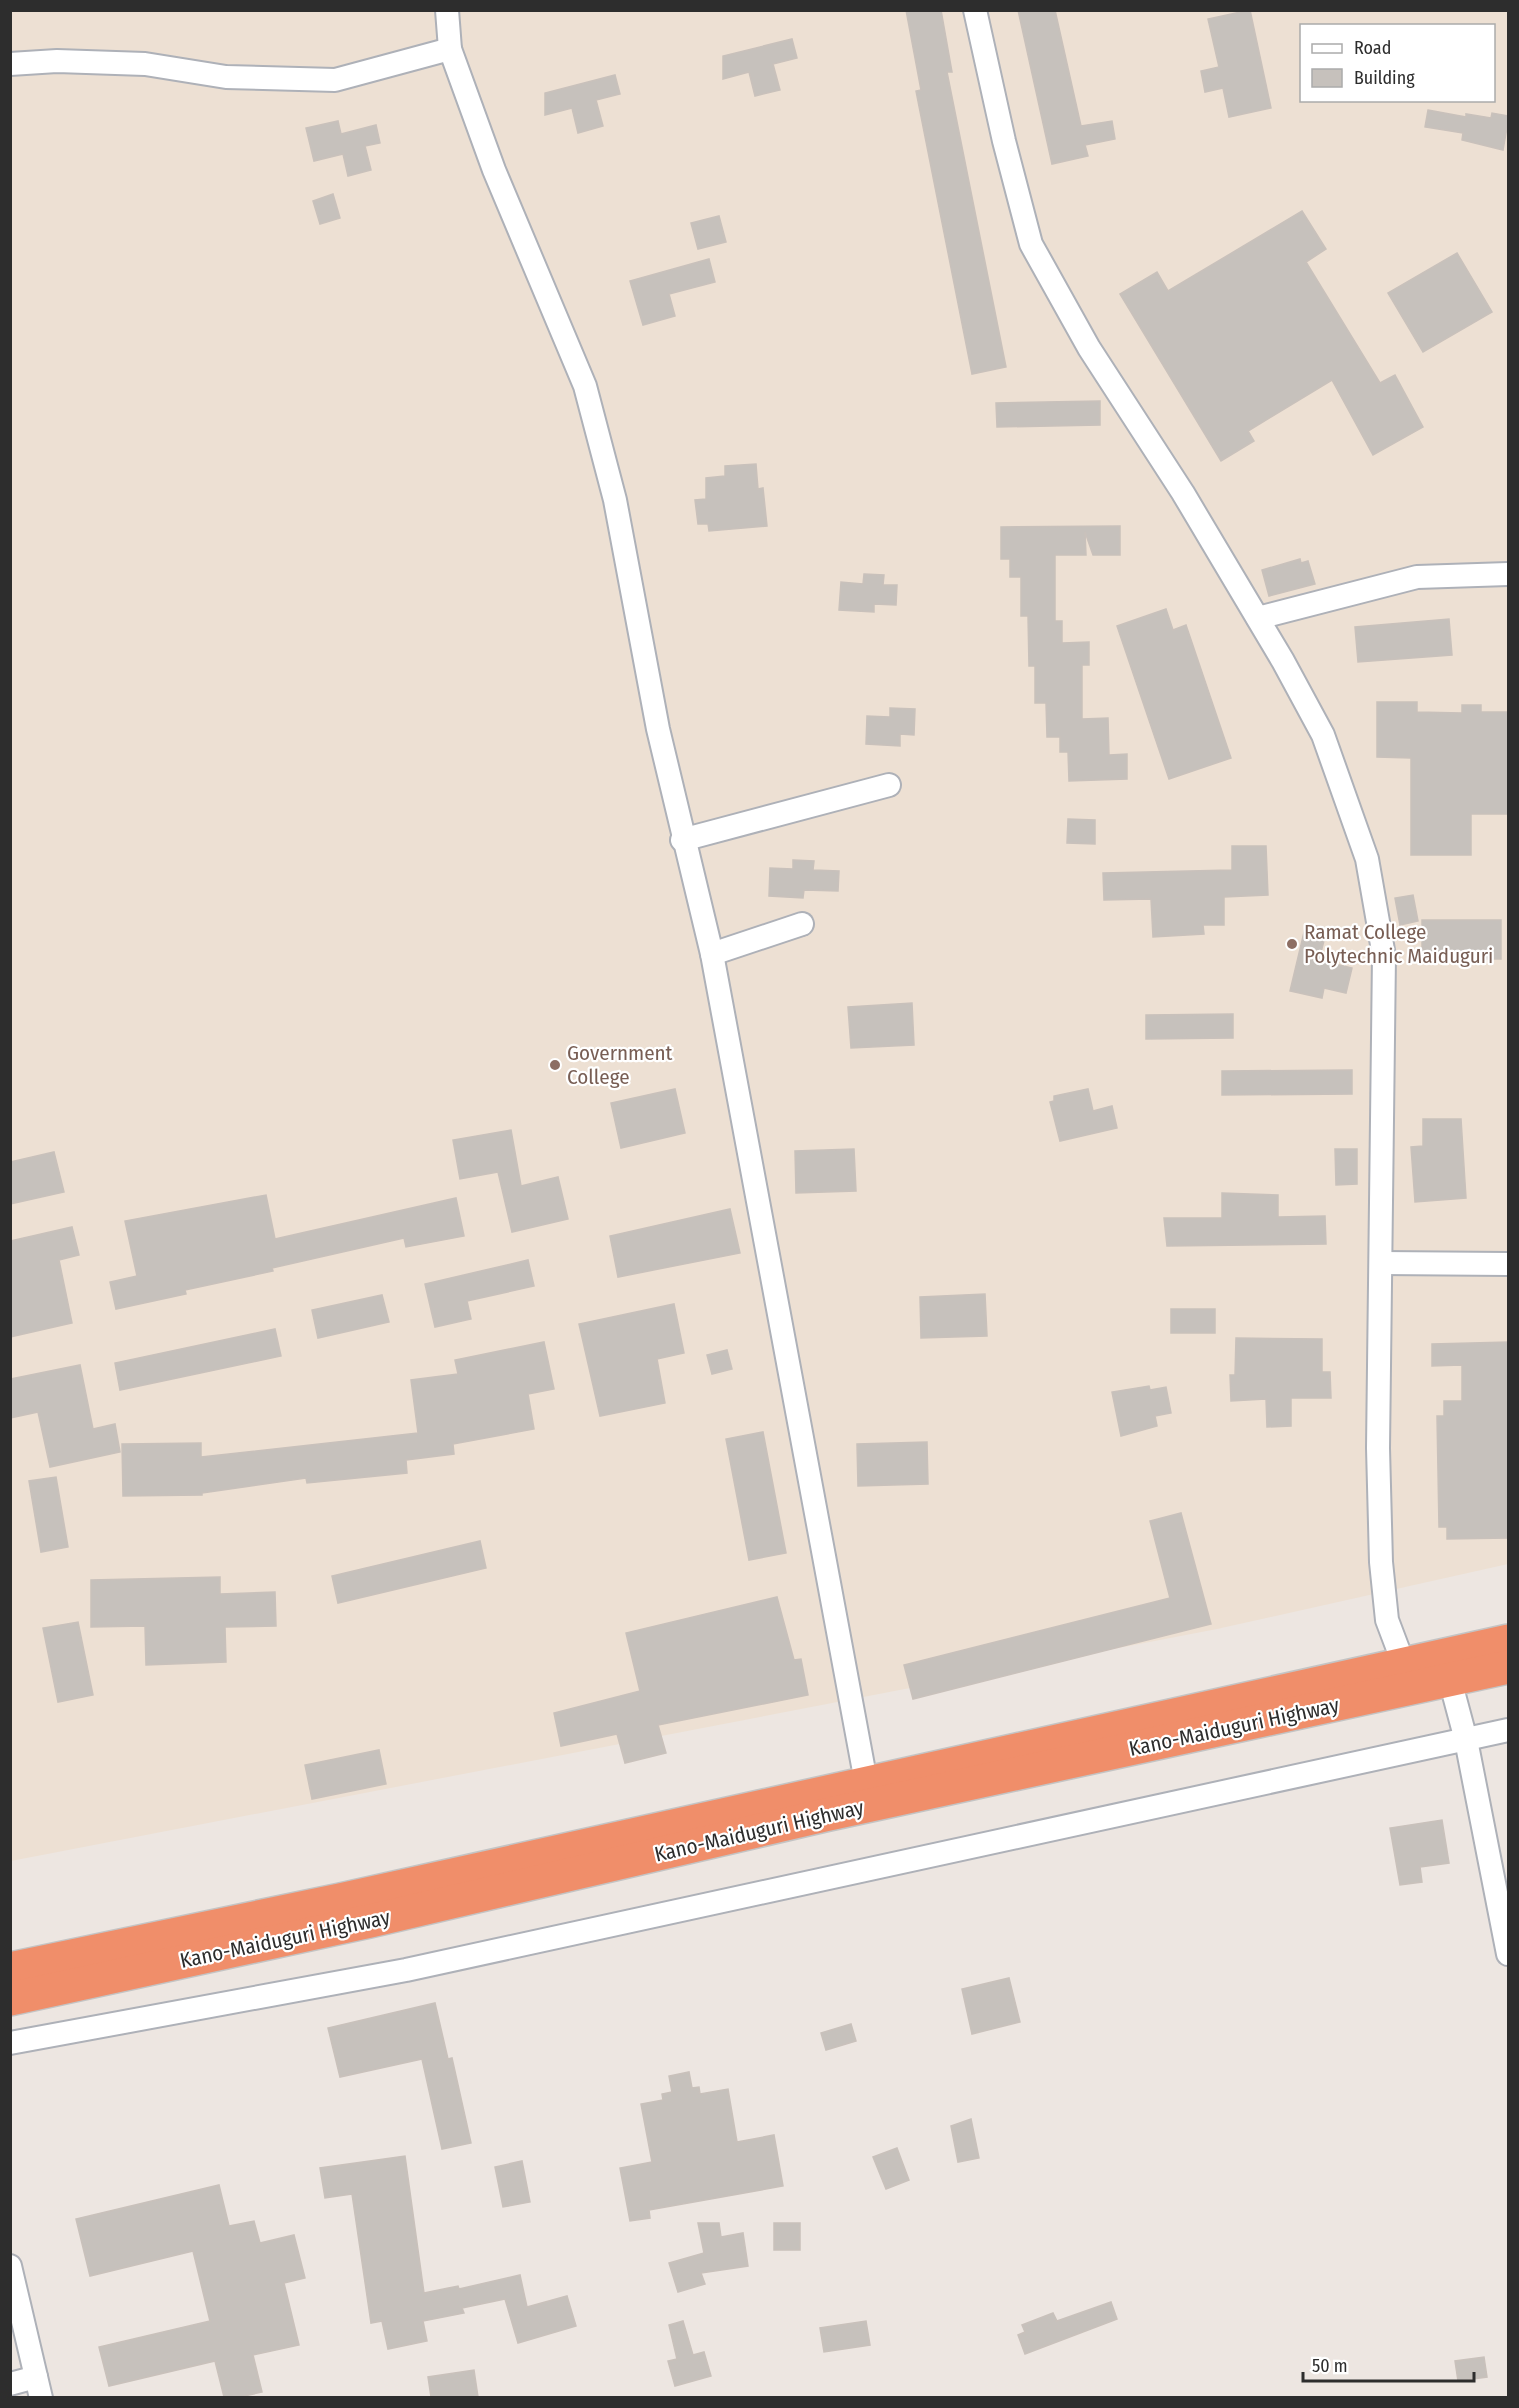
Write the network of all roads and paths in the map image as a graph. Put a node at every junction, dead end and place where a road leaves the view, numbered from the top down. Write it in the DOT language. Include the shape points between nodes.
graph roads {
  1 [pos="447,10"];
  2 [pos="975,10"];
  3 [pos="450,48"];
  4 [pos="10,64"];
  5 [pos="1509,573"];
  6 [pos="1258,618"];
  7 [pos="889,785"];
  8 [pos="682,840"];
  9 [pos="802,924"];
  10 [pos="712,954"];
  11 [pos="1381,1263"];
  12 [pos="1509,1264"];
  13 [pos="1509,1641"];
  14 [pos="1404,1665"];
  15 [pos="1509,1667"];
  16 [pos="1450,1680"];
  17 [pos="1509,1730"];
  18 [pos="1466,1740"];
  19 [pos="866,1782"];
  20 [pos="1509,1954"];
  21 [pos="10,1969"];
  22 [pos="10,1999"];
  23 [pos="10,2043"];
  24 [pos="10,2265"];
  25 [pos="10,2384"];
  26 [pos="38,2387"];
  1 -- 3 [label="street"];
  2 -- 6 [label="street" via="1031,244 1089,348"];
  3 -- 4 [label="street" via="335,80 226,77 145,64"];
  3 -- 8 [label="street" via="494,170 585,386 615,500 657,729"];
  5 -- 6 [label="street" via="1417,577"];
  6 -- 11 [label="street" via="1323,735 1367,859 1384,956"];
  7 -- 8 [label="street"];
  8 -- 10 [label="street"];
  9 -- 10 [label="street"];
  10 -- 19 [label="street"];
  11 -- 12 [label="street"];
  11 -- 14 [label="street" via="1381,1562 1387,1620"];
  13 -- 14 [label="highway, Kano-Maiduguri Highway"];
  14 -- 19 [label="highway, Kano-Maiduguri Highway"];
  15 -- 16 [label="highway, Kano-Maiduguri Highway"];
  16 -- 18 [label="street"];
  16 -- 22 [label="highway, Kano-Maiduguri Highway" via="825,1815 370,1921"];
  17 -- 18 [label="street"];
  18 -- 20 [label="street"];
  18 -- 23 [label="street" via="406,1970"];
  19 -- 21 [label="highway, Kano-Maiduguri Highway" via="340,1900"];
  24 -- 26 [label="street"];
  25 -- 26 [label="street"];
}
